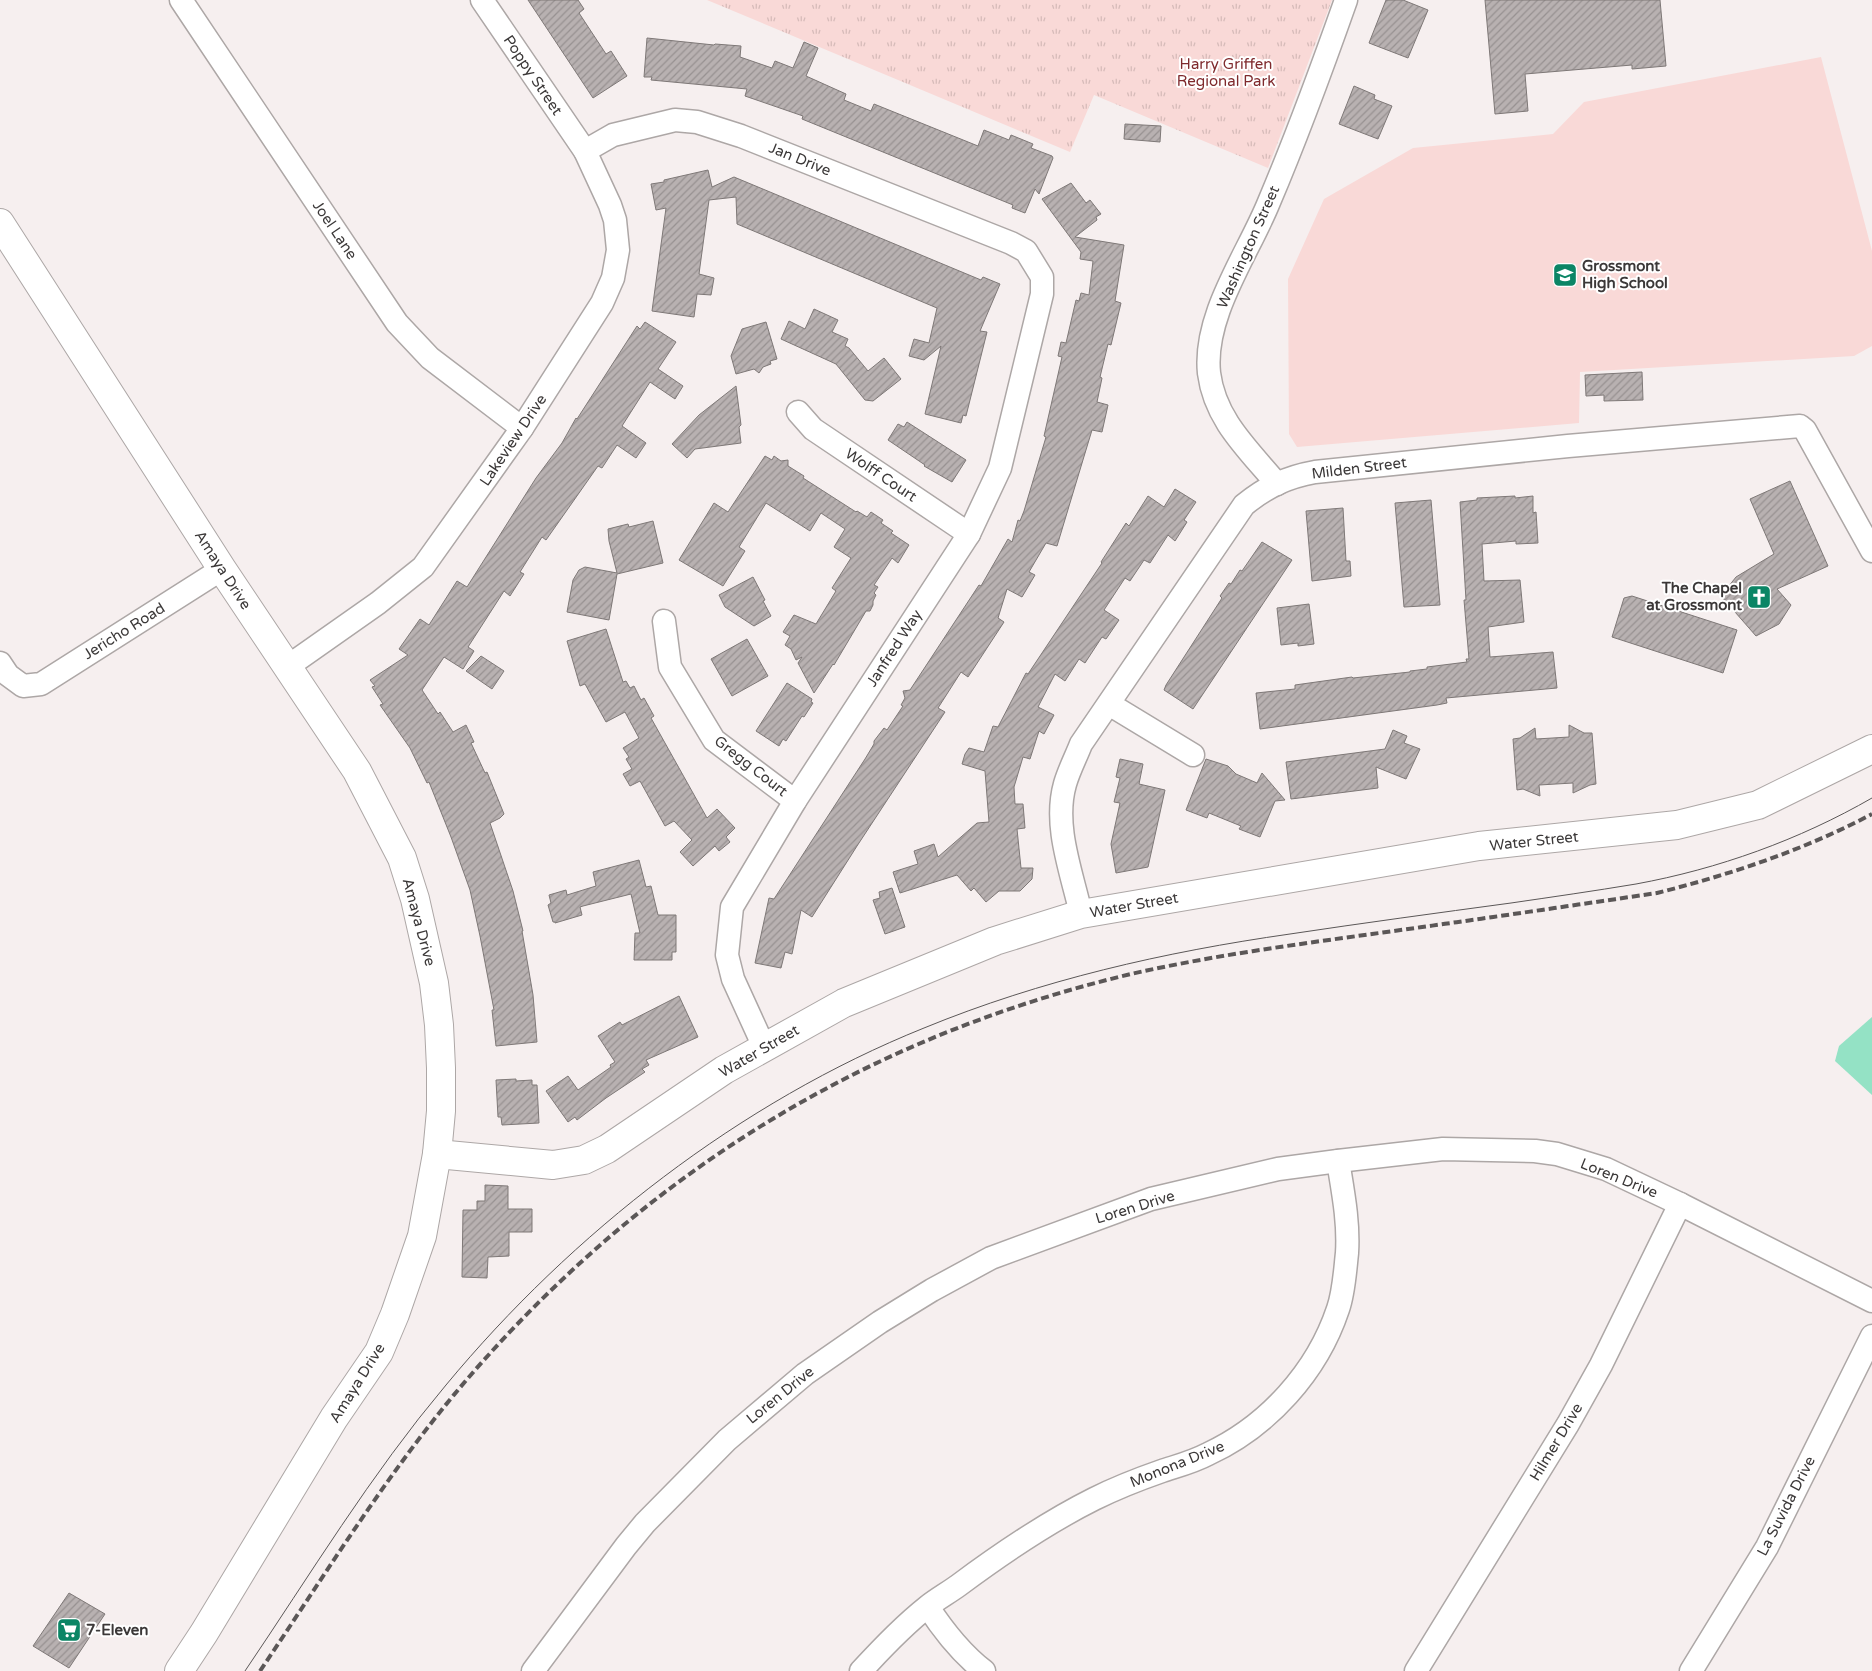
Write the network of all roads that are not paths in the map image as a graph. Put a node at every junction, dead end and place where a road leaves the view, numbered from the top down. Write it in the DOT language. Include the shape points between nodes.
graph roads {
  1 [pos="181,0"];
  2 [pos="482,0"];
  3 [pos="1346,0"];
  4 [pos="585,151"];
  5 [pos="0,223"];
  6 [pos="1011,243"];
  7 [pos="798,412"];
  8 [pos="522,428"];
  9 [pos="1278,484"];
  10 [pos="969,534"];
  11 [pos="1872,551"];
  12 [pos="222,569"];
  13 [pos="664,621"];
  14 [pos="0,662"];
  15 [pos="286,667"];
  16 [pos="1109,704"];
  17 [pos="1872,749"];
  18 [pos="1194,755"];
  19 [pos="795,801"];
  20 [pos="1082,914"];
  21 [pos="764,1047"];
  22 [pos="437,1154"];
  23 [pos="1338,1161"];
  24 [pos="1680,1204"];
  25 [pos="1872,1301"];
  26 [pos="1872,1336"];
  27 [pos="928,1606"];
  28 [pos="179,1671"];
  29 [pos="533,1671"];
  30 [pos="861,1671"];
  31 [pos="984,1671"];
  32 [pos="1416,1671"];
  33 [pos="1691,1671"];
  1 -- 8 [label="street, Joel Lane" via="397,323 430,358"];
  2 -- 4 [label="street, Poppy Street"];
  3 -- 9 [label="street, Washington Street" via="1301,124 1222,302 1210,347 1214,396 1224,419"];
  4 -- 6 [label="street, Jan Drive" via="613,135 675,120 697,122 741,136"];
  4 -- 8 [label="street, Lakeview Drive" via="615,220 616,265 602,303"];
  5 -- 12 [label="main road, Amaya Drive"];
  6 -- 10 [label="street, Janfred Way" via="1026,251 1038,270 1042,277 1042,294 1000,468"];
  7 -- 10 [label="street, Wolff Court" via="813,429"];
  8 -- 15 [label="street, Lakeview Drive" via="422,567 378,603"];
  9 -- 11 [label="street, Milden Street" via="1292,476 1315,472 1800,426"];
  9 -- 16 [label="street, Milden Street" via="1244,505"];
  10 -- 19 [label="street, Janfred Way"];
  12 -- 14 [label="street, Jericho Road" via="41,684 24,686 8,675"];
  12 -- 15 [label="main road, Amaya Drive"];
  13 -- 19 [label="street, Gregg Court" via="670,667 714,740"];
  15 -- 22 [label="main road, Amaya Drive" via="357,771 402,858 415,899 434,983 439,1025 441,1111"];
  16 -- 18 [label="street"];
  16 -- 20 [label="street, Milden Street" via="1081,744 1065,784 1061,812 1063,836"];
  17 -- 20 [label="main road, Water Street" via="1758,805 1677,825 1479,846"];
  19 -- 21 [label="street, Janfred Way" via="732,906 727,955 733,979"];
  20 -- 21 [label="main road, Water Street" via="995,941 844,1002"];
  21 -- 22 [label="main road, Water Street" via="724,1070 607,1150 584,1160 553,1165"];
  22 -- 28 [label="main road, Amaya Drive" via="422,1236 379,1352 334,1418"];
  23 -- 24 [label="street, Loren Drive" via="1444,1149 1535,1151 1606,1169"];
  23 -- 27 [label="street, Monona Drive" via="1347,1225 1344,1278 1338,1308 1316,1356 1282,1401 1230,1443 1119,1488 1057,1518"];
  23 -- 29 [label="street, Loren Drive" via="1278,1169 1151,1198 991,1258 880,1322 805,1374 708,1457 626,1546"];
  24 -- 25 [label="street, Loren Drive"];
  24 -- 32 [label="street, Hilmer Drive" via="1601,1365"];
  26 -- 33 [label="street, La Suvida Drive" via="1767,1547"];
  27 -- 30 [label="street, Monona Drive"];
  27 -- 31 [label="street" via="937,1621"];
}
